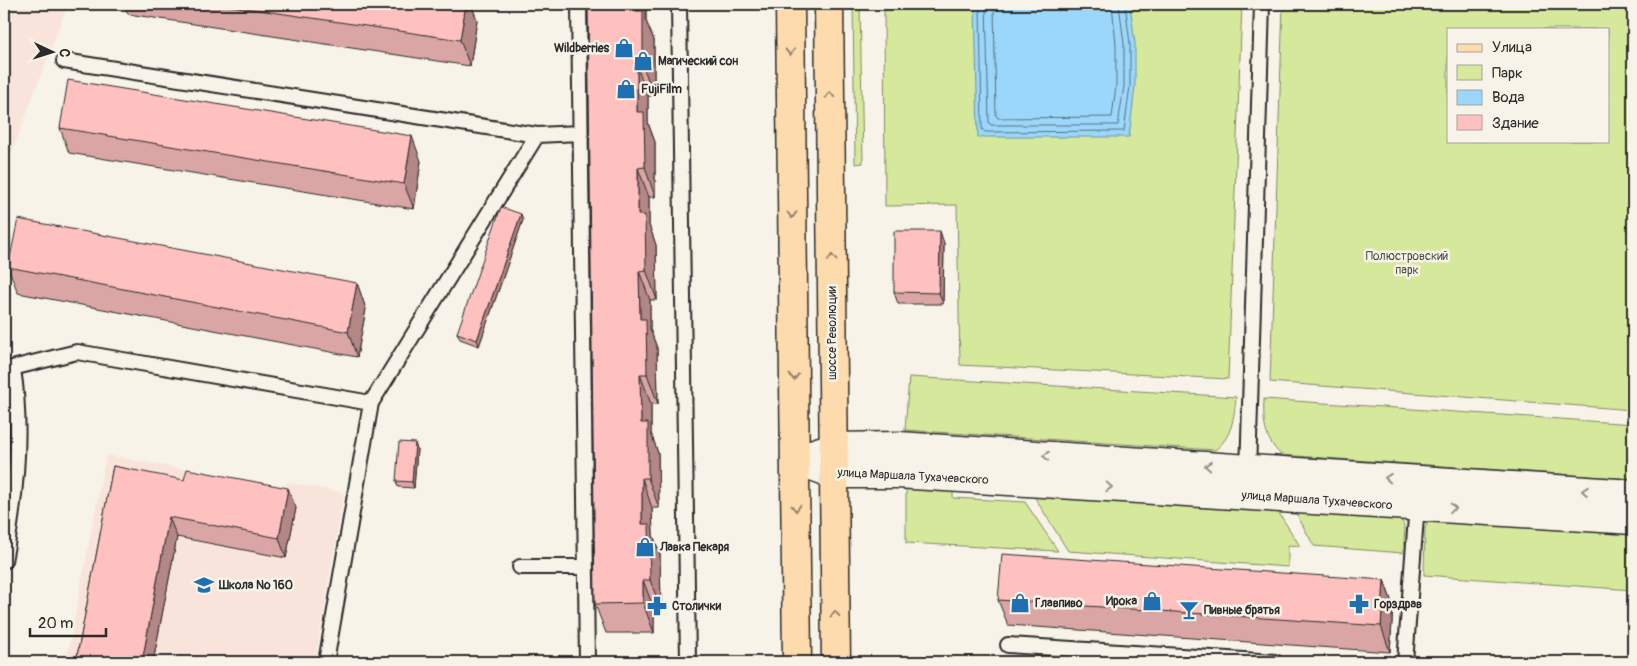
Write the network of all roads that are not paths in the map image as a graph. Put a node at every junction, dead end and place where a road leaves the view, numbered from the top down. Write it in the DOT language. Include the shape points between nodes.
graph roads {
  1 [pos="578,4"];
  2 [pos="679,4"];
  3 [pos="790,4"];
  4 [pos="829,4"];
  5 [pos="1262,4"];
  6 [pos="64,61"];
  7 [pos="580,133"];
  8 [pos="537,134"];
  9 [pos="8,369"];
  10 [pos="371,403"];
  11 [pos="833,447"];
  12 [pos="795,460"];
  13 [pos="834,474"];
  14 [pos="1248,482"];
  15 [pos="1418,493"];
  16 [pos="1633,494"];
  17 [pos="1633,520"];
  18 [pos="4,561"];
  19 [pos="520,567"];
  20 [pos="586,567"];
  21 [pos="1008,644"];
  22 [pos="326,662"];
  23 [pos="587,662"];
  24 [pos="688,662"];
  25 [pos="797,662"];
  26 [pos="836,662"];
  27 [pos="1275,662"];
  28 [pos="1404,662"];
  1 -- 7 [label="lane"];
  2 -- 24 [label="lane"];
  3 -- 12 [label="main road, one-way"];
  11 -- 4 [label="main road, шоссе Революции, one-way"];
  5 -- 14 [label="lane"];
  6 -- 8 [label="lane"];
  7 -- 8 [label="lane"];
  7 -- 20 [label="lane"];
  8 -- 10 [label="lane"];
  9 -- 10 [label="lane" via="77,352"];
  9 -- 18 [label="lane" via="17,394 18,444"];
  10 -- 22 [label="lane"];
  11 -- 12 [label="street, улица Маршала Тухачевского"];
  11 -- 13 [label="main road, шоссе Революции"];
  14 -- 11 [label="street, улица Маршала Тухачевского, one-way" via="898,446"];
  12 -- 13 [label="street, улица Маршала Тухачевского"];
  12 -- 25 [label="main road, one-way"];
  13 -- 14 [label="street, улица Маршала Тухачевского, one-way"];
  26 -- 13 [label="main road, шоссе Революции, one-way"];
  14 -- 15 [label="street, улица Маршала Тухачевского"];
  16 -- 15 [label="street, улица Маршала Тухачевского, one-way"];
  15 -- 17 [label="street, улица Маршала Тухачевского, one-way"];
  15 -- 28 [label="lane"];
  19 -- 20 [label="lane"];
  20 -- 23 [label="lane"];
  21 -- 27 [label="lane"];
}
